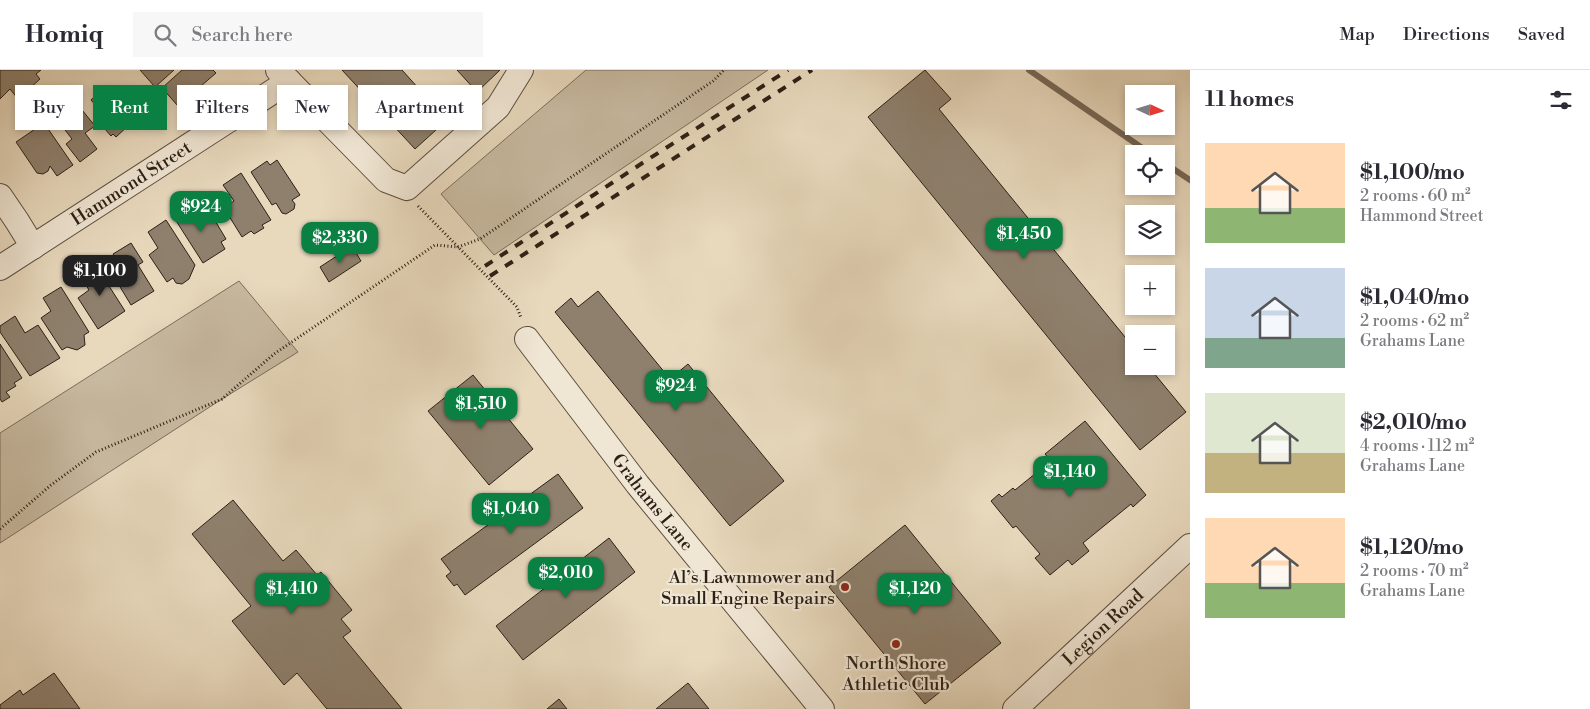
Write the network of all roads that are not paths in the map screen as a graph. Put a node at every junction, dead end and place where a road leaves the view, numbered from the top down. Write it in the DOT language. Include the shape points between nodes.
graph roads {
  1 [pos="521,70"];
  2 [pos="284,76"];
  3 [pos="0,196"];
  4 [pos="33,247"];
  5 [pos="0,268"];
  6 [pos="527,339"];
  7 [pos="1190,546"];
  8 [pos="822,709"];
  9 [pos="1014,709"];
  1 -- 2 [label="street" via="498,106 407,188 386,180"];
  2 -- 4 [label="street, Hammond Street"];
  3 -- 4 [label="street"];
  4 -- 5 [label="street, Hammond Street"];
  6 -- 8 [label="street, Grahams Lane" via="638,485"];
  7 -- 9 [label="street, Legion Road"];
}
